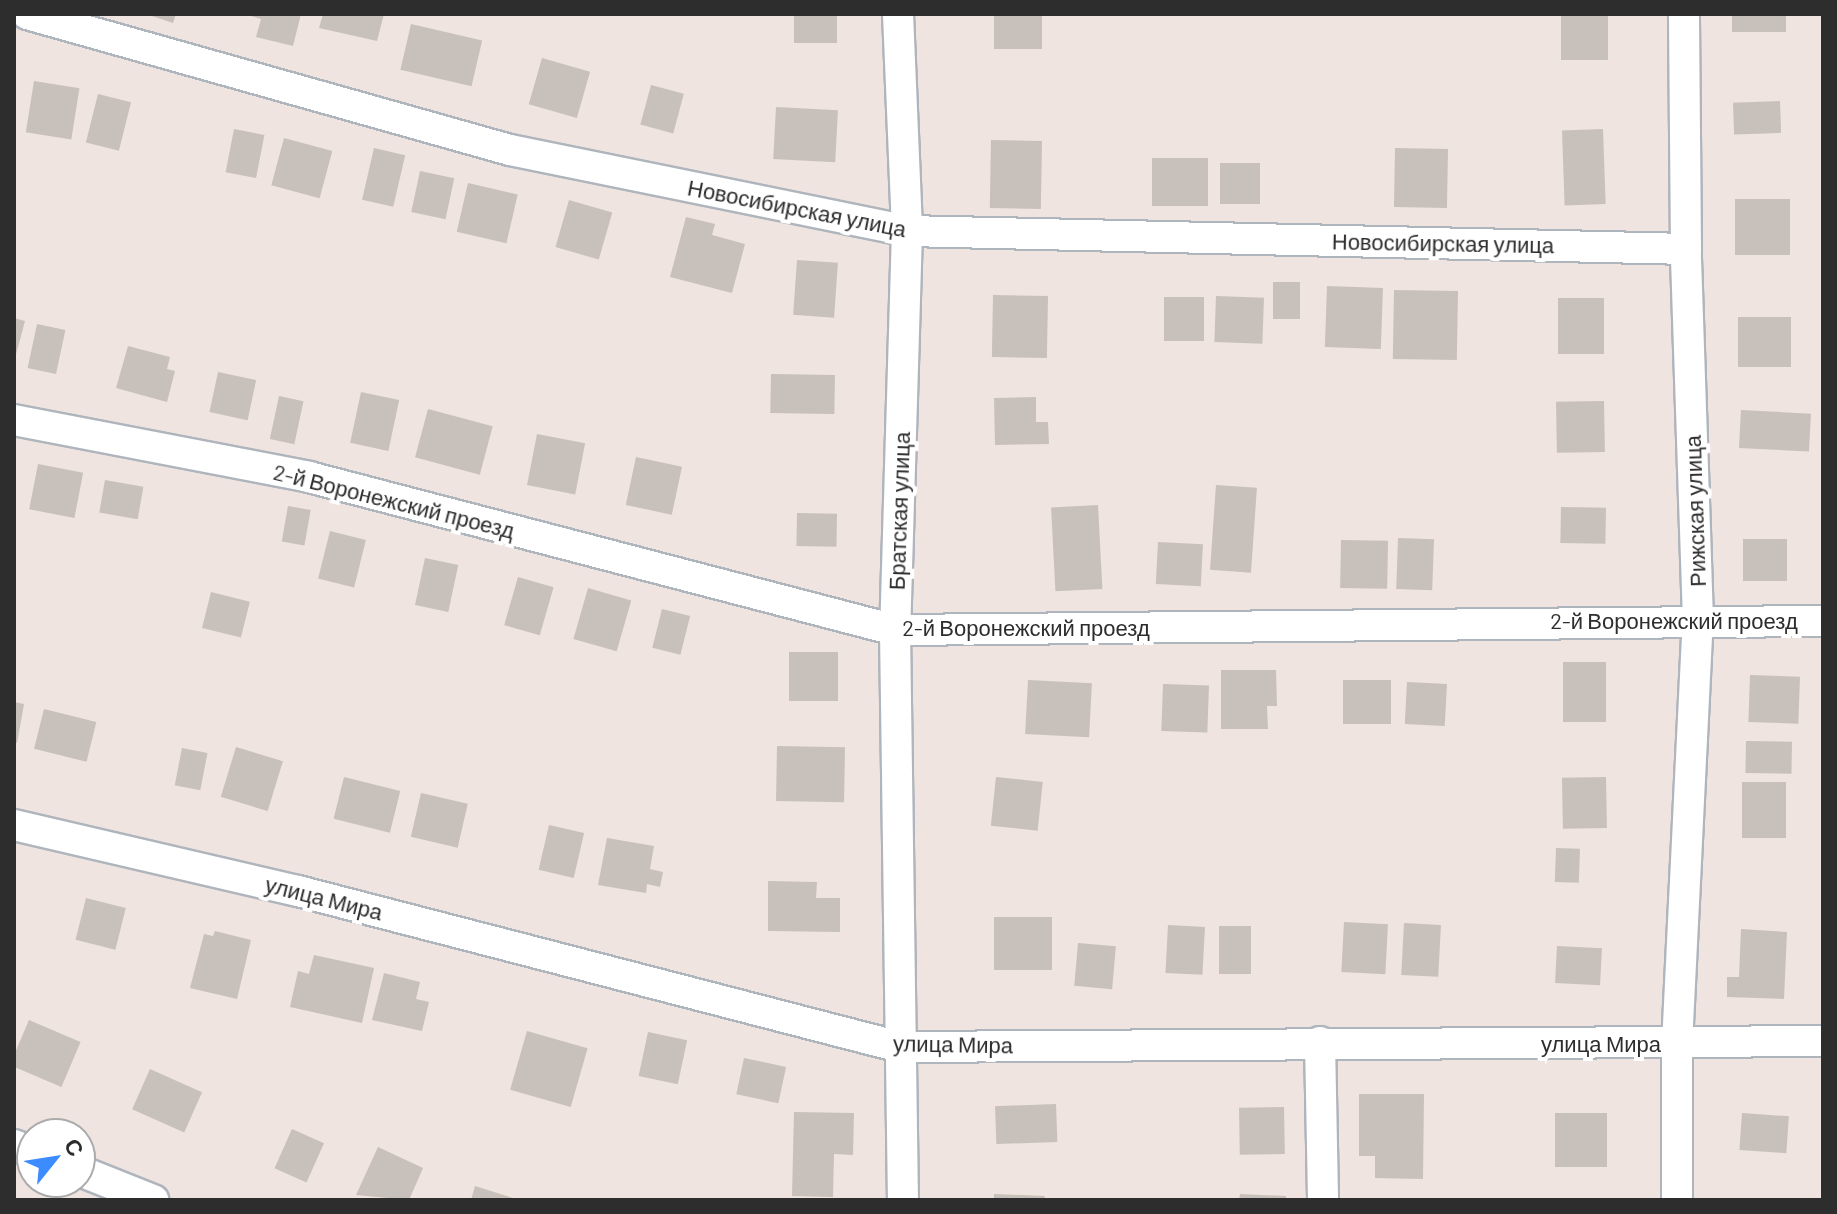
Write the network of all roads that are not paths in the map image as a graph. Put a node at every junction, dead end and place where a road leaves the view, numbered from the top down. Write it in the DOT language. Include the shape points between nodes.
graph roads {
  1 [pos="27,14"];
  2 [pos="898,14"];
  3 [pos="1684,14"];
  4 [pos="907,231"];
  5 [pos="1686,249"];
  6 [pos="14,420"];
  7 [pos="1698,620"];
  8 [pos="1823,621"];
  9 [pos="895,630"];
  10 [pos="14,825"];
  11 [pos="1823,1041"];
  12 [pos="1320,1042"];
  13 [pos="1677,1045"];
  14 [pos="900,1047"];
  15 [pos="96,1177"];
  16 [pos="153,1200"];
  17 [pos="903,1200"];
  18 [pos="1323,1200"];
  19 [pos="1677,1200"];
  1 -- 4 [label="street, Новосибирская улица" via="510,150"];
  2 -- 4 [label="street, Братская улица"];
  3 -- 5 [label="street, Рижская улица"];
  4 -- 5 [label="street, Новосибирская улица"];
  4 -- 9 [label="street, Братская улица"];
  5 -- 7 [label="street, Рижская улица"];
  6 -- 9 [label="street, 2-й Воронежский проезд" via="309,477"];
  7 -- 8 [label="street, 2-й Воронежский проезд"];
  7 -- 9 [label="street, 2-й Воронежский проезд"];
  7 -- 13 [label="street, Рижская улица"];
  9 -- 14 [label="street, Братская улица"];
  10 -- 14 [label="street, улица Мира" via="298,891"];
  11 -- 13 [label="street, улица Мира"];
  12 -- 13 [label="street, улица Мира"];
  12 -- 14 [label="street, улица Мира"];
  12 -- 18 [label="street"];
  13 -- 19 [label="street, Рижская улица"];
  14 -- 17 [label="street, Братская улица"];
  15 -- 16 [label="street"];
}
